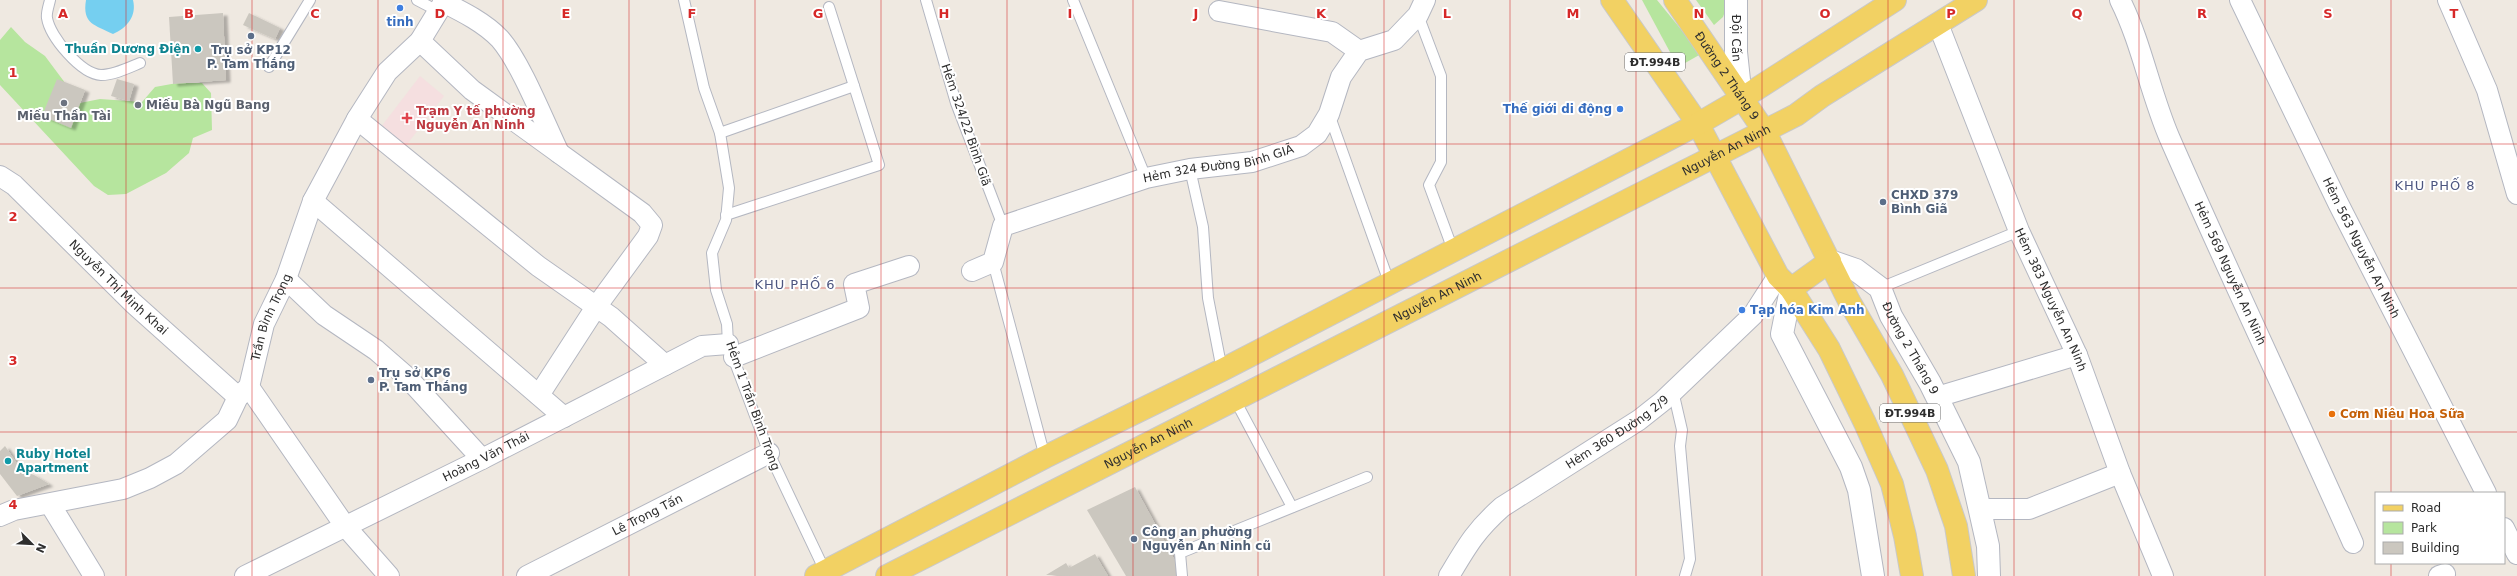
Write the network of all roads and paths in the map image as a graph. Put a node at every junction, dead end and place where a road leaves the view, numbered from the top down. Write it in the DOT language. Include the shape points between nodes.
graph roads {
  1 [pos="50,0"];
  2 [pos="310,0"];
  3 [pos="417,0"];
  4 [pos="684,0"];
  5 [pos="926,0"];
  6 [pos="1073,0"];
  7 [pos="1612,0"];
  8 [pos="1675,0"];
  9 [pos="1736,0"];
  10 [pos="1895,0"];
  11 [pos="1976,0"];
  12 [pos="2120,0"];
  13 [pos="2240,0"];
  14 [pos="2448,0"];
  15 [pos="442,5"];
  16 [pos="829,7"];
  17 [pos="1421,7"];
  18 [pos="1219,11"];
  19 [pos="1938,24"];
  20 [pos="420,41"];
  21 [pos="1359,51"];
  22 [pos="140,63"];
  23 [pos="269,66"];
  24 [pos="854,86"];
  25 [pos="1741,99"];
  26 [pos="1329,114"];
  27 [pos="357,119"];
  28 [pos="1698,124"];
  29 [pos="1765,132"];
  30 [pos="720,133"];
  31 [pos="561,156"];
  32 [pos="1717,157"];
  33 [pos="1190,169"];
  34 [pos="0,176"];
  35 [pos="1146,178"];
  36 [pos="2517,194"];
  37 [pos="313,201"];
  38 [pos="726,214"];
  39 [pos="1002,226"];
  40 [pos="2019,231"];
  41 [pos="1453,250"];
  42 [pos="1830,261"];
  43 [pos="993,262"];
  44 [pos="909,266"];
  45 [pos="972,271"];
  46 [pos="286,279"];
  47 [pos="1390,282"];
  48 [pos="1784,282"];
  49 [pos="1880,288"];
  50 [pos="596,306"];
  51 [pos="731,350"];
  52 [pos="2076,355"];
  53 [pos="665,365"];
  54 [pos="1222,370"];
  55 [pos="1673,391"];
  56 [pos="243,392"];
  57 [pos="539,395"];
  58 [pos="1234,398"];
  59 [pos="1937,398"];
  60 [pos="564,417"];
  61 [pos="769,454"];
  62 [pos="1045,457"];
  63 [pos="482,459"];
  64 [pos="2120,473"];
  65 [pos="1367,477"];
  66 [pos="2485,492"];
  67 [pos="50,504"];
  68 [pos="1292,507"];
  69 [pos="1981,509"];
  70 [pos="0,516"];
  71 [pos="345,526"];
  72 [pos="2505,530"];
  73 [pos="2353,543"];
  74 [pos="2517,554"];
  75 [pos="821,574"];
  76 [pos="94,576"];
  77 [pos="245,576"];
  78 [pos="389,576"];
  79 [pos="527,576"];
  80 [pos="887,576"];
  81 [pos="1182,576"];
  82 [pos="1449,576"];
  83 [pos="1685,576"];
  84 [pos="1873,576"];
  85 [pos="1912,576"];
  86 [pos="1964,576"];
  87 [pos="1989,576"];
  88 [pos="2163,576"];
  1 -- 22 [label="lane" via="47,18 57,40 83,67 100,75 122,71"];
  2 -- 23 [label="lane"];
  3 -- 15 [label="lane"];
  4 -- 30 [label="lane, Hẻm 1 Trần Bình Trọng" via="704,88"];
  5 -- 39 [label="lane, Hẻm 324/22 Bình Giã" via="956,103"];
  6 -- 35 [label="lane"];
  7 -- 28 [label="main road, ĐT.994B"];
  8 -- 25 [label="main road, Đường 2 Tháng 9 / ĐT.994B"];
  9 -- 25 [label="main road, Đội Cấn" via="1736,52"];
  10 -- 25 [label="main road"];
  11 -- 19 [label="main road, Nguyễn An Ninh"];
  12 -- 73 [label="street, Hẻm 569 Nguyễn An Ninh" via="2132,25 2157,111 2221,258"];
  13 -- 66 [label="street, Hẻm 563 Nguyễn An Ninh" via="2338,203"];
  14 -- 36 [label="street" via="2487,90"];
  15 -- 20 [label="street, Trần Bình Trọng"];
  15 -- 31 [label="street" via="482,24 500,39 514,61"];
  16 -- 24 [label="lane"];
  17 -- 21 [label="street" via="1394,40"];
  17 -- 41 [label="lane" via="1441,76 1442,162 1430,185"];
  18 -- 21 [label="street" via="1332,32"];
  19 -- 29 [label="main road, Nguyễn An Ninh"];
  19 -- 40 [label="street, Hẻm 383 Nguyễn An Ninh"];
  20 -- 27 [label="street, Trần Bình Trọng" via="387,72"];
  20 -- 31 [label="street" via="472,90"];
  21 -- 26 [label="street, Hẻm 324 Đường Binh GIÃ" via="1342,77"];
  24 -- 30 [label="lane"];
  24 -- 38 [label="lane" via="879,165"];
  25 -- 28 [label="main road"];
  25 -- 29 [label="main road, Đường 2 Tháng 9 / ĐT.994B"];
  26 -- 33 [label="street, Hẻm 324 Đường Binh GIÃ" via="1317,134 1301,146 1252,162"];
  26 -- 47 [label="lane"];
  27 -- 37 [label="street, Trần Bình Trọng"];
  27 -- 50 [label="street" via="538,266"];
  28 -- 32 [label="main road, ĐT.994B"];
  28 -- 41 [label="main road"];
  29 -- 32 [label="main road, Nguyễn An Ninh"];
  29 -- 42 [label="main road, Đường 2 Tháng 9 / ĐT.994B"];
  30 -- 38 [label="lane, Hẻm 1 Trần Bình Trọng" via="729,188"];
  31 -- 50 [label="street" via="642,213 652,225 648,236"];
  32 -- 48 [label="main road, ĐT.994B"];
  32 -- 58 [label="main road, Nguyễn An Ninh"];
  33 -- 35 [label="street, Hẻm 324 Đường Binh GIÃ"];
  33 -- 54 [label="lane" via="1204,227 1208,298"];
  34 -- 56 [label="street, Nguyễn Thị Minh Khai" via="14,185 133,303"];
  35 -- 39 [label="street, Hẻm 324 Đường Binh GIÃ"];
  37 -- 46 [label="street, Trần Bình Trọng"];
  37 -- 57 [label="street"];
  38 -- 51 [label="lane, Hẻm 1 Trần Bình Trọng" via="712,253 716,290 727,324"];
  39 -- 43 [label="street"];
  40 -- 49 [label="lane"];
  40 -- 52 [label="street, Hẻm 383 Nguyễn An Ninh"];
  41 -- 47 [label="main road"];
  42 -- 48 [label="main road"];
  42 -- 49 [label="main road, Đường 2 Tháng 9" via="1856,270"];
  42 -- 86 [label="main road, Đường 2 Tháng 9 / ĐT.994B" via="1849,301 1892,375 1936,470 1956,526"];
  43 -- 45 [label="street"];
  43 -- 62 [label="lane"];
  44 -- 51 [label="street, Hoàng Văn Thái" via="854,284 860,308"];
  46 -- 56 [label="street, Trần Bình Trọng" via="264,324"];
  46 -- 63 [label="street" via="324,315 376,350 408,376"];
  47 -- 54 [label="main road"];
  48 -- 55 [label="street, Hẻm 360 Đường 2/9"];
  48 -- 84 [label="main road" via="1782,334 1851,467 1859,490"];
  48 -- 85 [label="main road, ĐT.994B" via="1829,348 1892,484"];
  49 -- 59 [label="main road, Đường 2 Tháng 9 / ĐT.994B" via="1891,316"];
  50 -- 53 [label="street"];
  50 -- 57 [label="street"];
  51 -- 53 [label="street, Hoàng Văn Thái" via="702,346"];
  51 -- 61 [label="lane, Hẻm 1 Trần Bình Trọng"];
  52 -- 59 [label="street"];
  52 -- 64 [label="street, Hẻm 383 Nguyễn An Ninh"];
  53 -- 60 [label="street, Hoàng Văn Thái"];
  54 -- 62 [label="main road"];
  55 -- 82 [label="street, Hẻm 360 Đường 2/9" via="1639,420 1502,507 1472,536"];
  55 -- 83 [label="lane" via="1682,430 1680,446 1690,559"];
  56 -- 67 [label="street, Trần Bình Trọng" via="227,420 176,464 124,489"];
  56 -- 71 [label="street, Nguyễn Thị Minh Khai"];
  57 -- 60 [label="street"];
  58 -- 68 [label="lane"];
  58 -- 80 [label="main road, Nguyễn An Ninh"];
  59 -- 69 [label="main road, Đường 2 Tháng 9 / ĐT.994B" via="1969,462"];
  60 -- 63 [label="street, Hoàng Văn Thái"];
  61 -- 75 [label="lane, Hẻm 1 Trần Bình Trọng"];
  61 -- 79 [label="street, Lê Trọng Tấn"];
  62 -- 75 [label="main road"];
  63 -- 71 [label="street, Hoàng Văn Thái"];
  64 -- 69 [label="street" via="2028,510"];
  64 -- 88 [label="street, Hẻm 383 Nguyễn An Ninh"];
  65 -- 68 [label="lane"];
  67 -- 70 [label="street, Trần Bình Trọng" via="14,510"];
  67 -- 76 [label="street"];
  68 -- 81 [label="lane" via="1180,553"];
  69 -- 87 [label="main road, Đường 2 Tháng 9 / ĐT.994B" via="1988,546"];
  71 -- 77 [label="street, Hoàng Văn Thái"];
  71 -- 78 [label="street, Nguyễn Thị Minh Khai"];
  72 -- 74 [label="street"];
}
